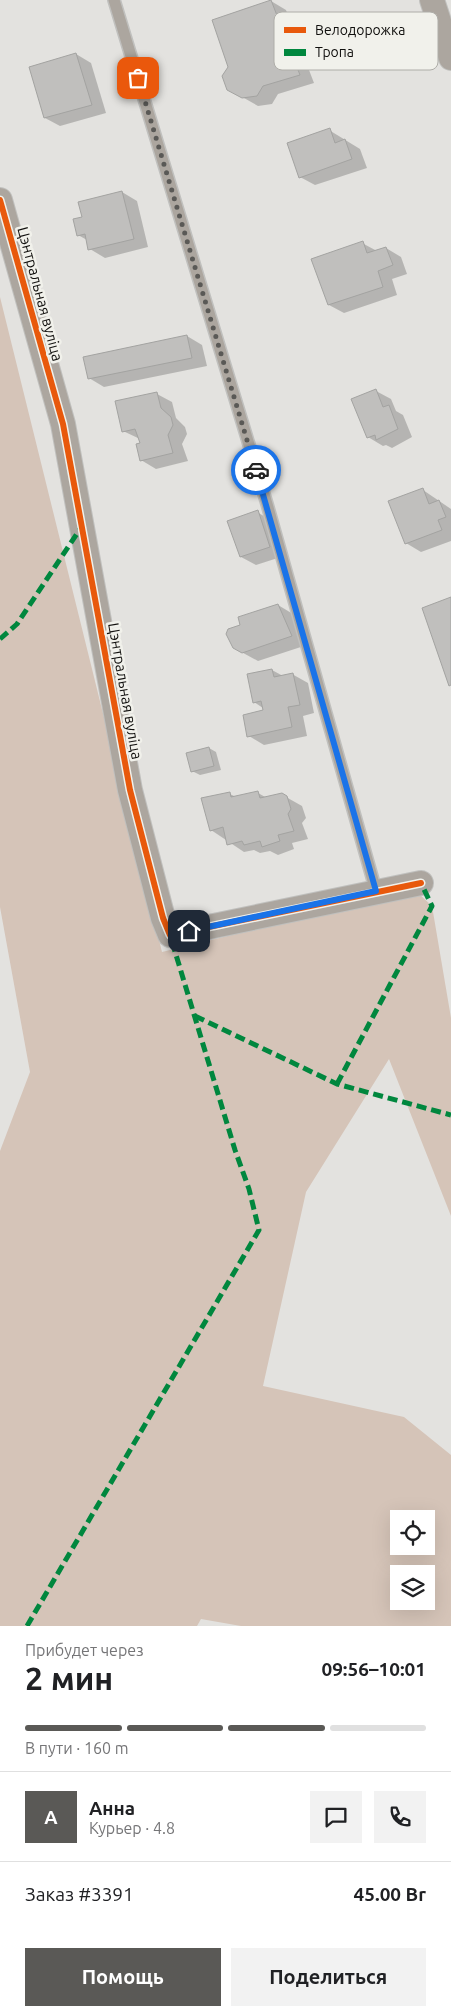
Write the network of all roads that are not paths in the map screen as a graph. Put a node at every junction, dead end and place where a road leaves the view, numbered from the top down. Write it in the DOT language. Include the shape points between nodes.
graph roads {
  1 [pos="114,0"];
  2 [pos="432,0"];
  3 [pos="436,12"];
  4 [pos="438,18"];
  5 [pos="451,58"];
  6 [pos="2,210"];
  7 [pos="422,883"];
  8 [pos="376,891"];
  1 -- 8 [label="lane" via="267,504"];
  2 -- 3 [label="street"];
  4 -- 5 [label="street"];
  6 -- 8 [label="street, Цэнтральная вуліца" via="63,424 130,790 170,935"];
  7 -- 8 [label="street, Цэнтральная вуліца"];
}
